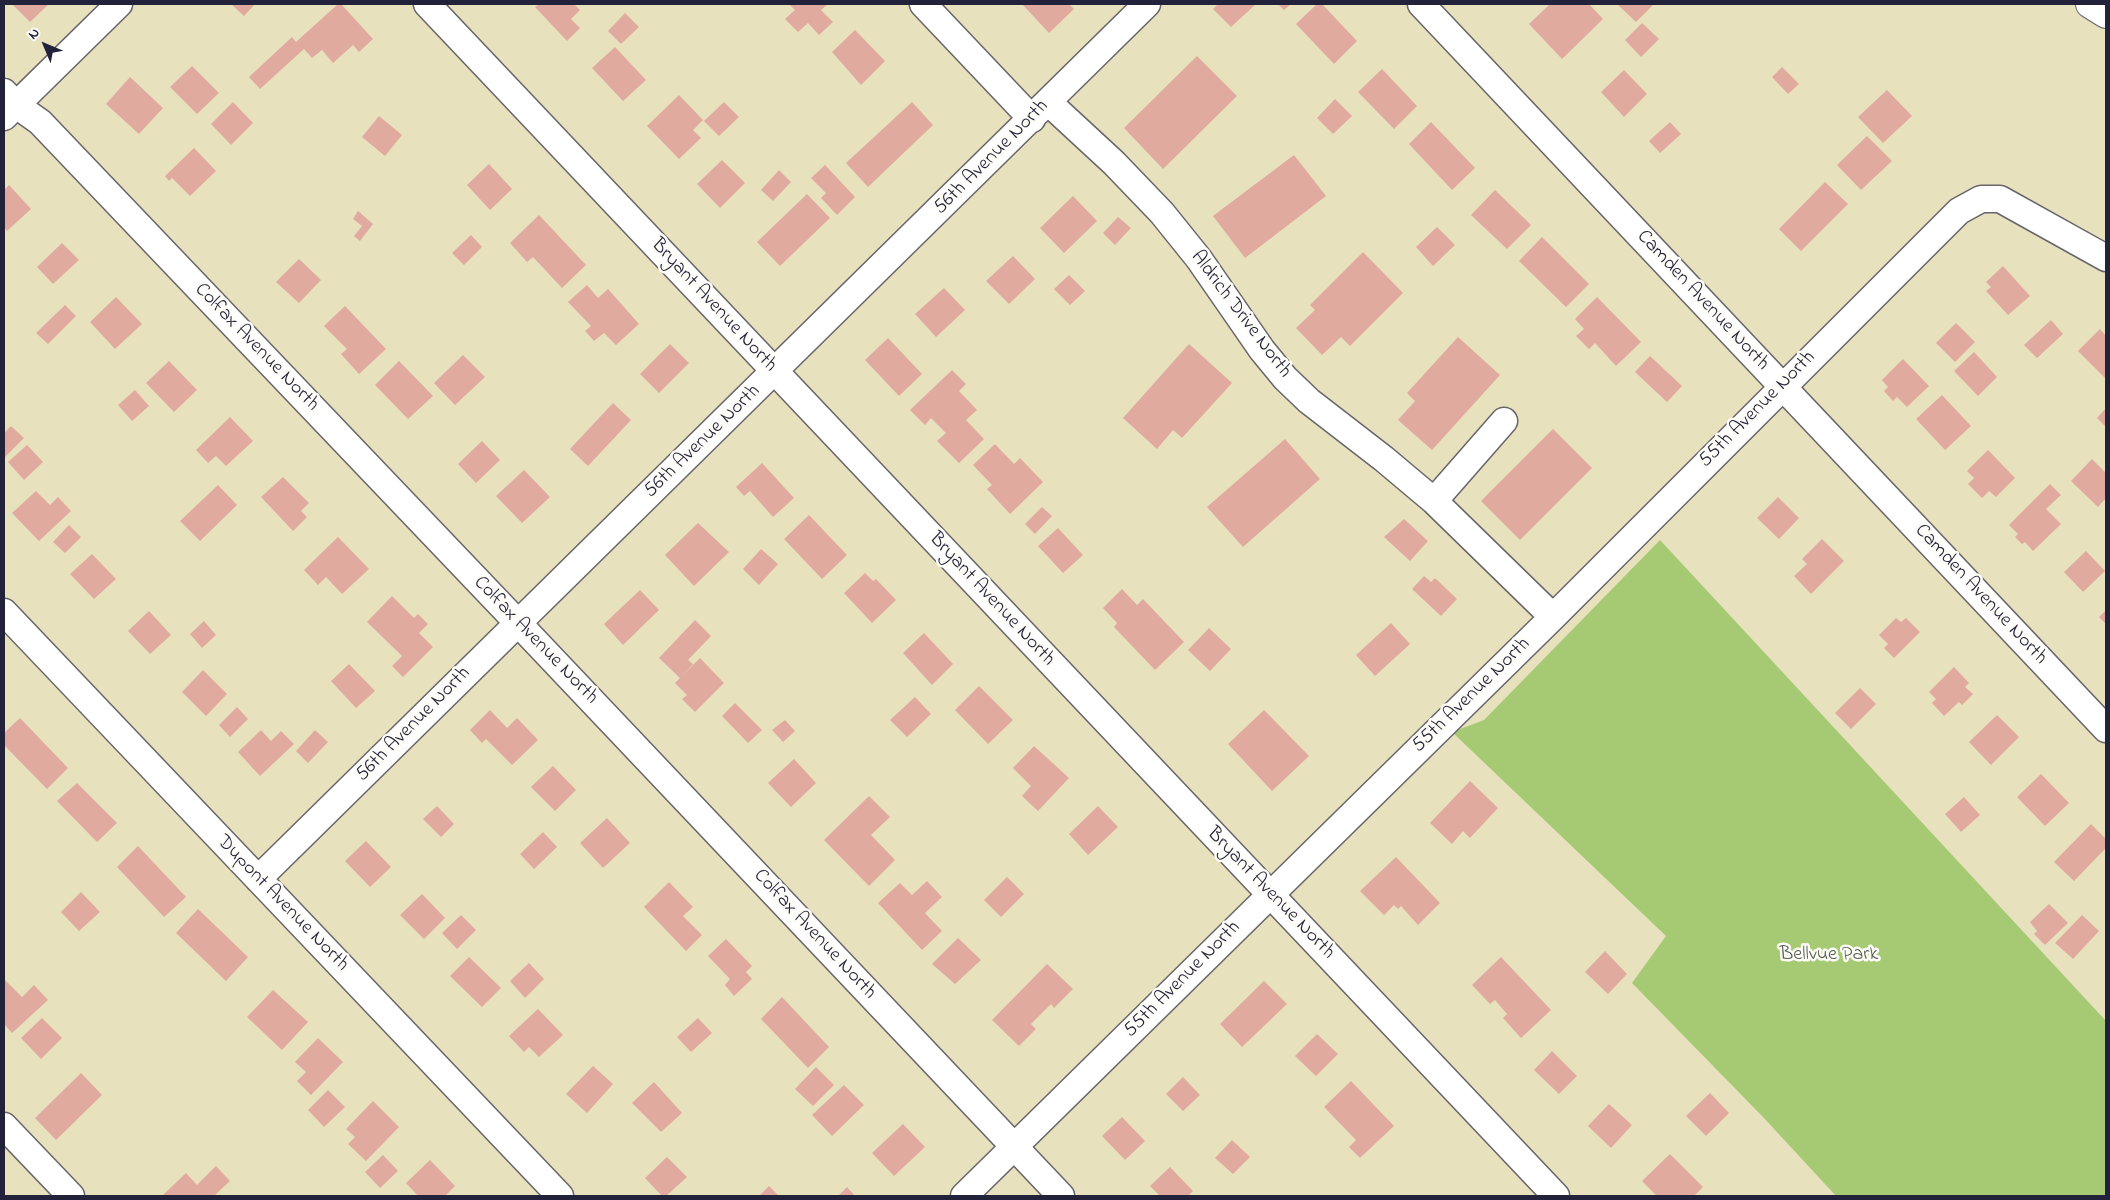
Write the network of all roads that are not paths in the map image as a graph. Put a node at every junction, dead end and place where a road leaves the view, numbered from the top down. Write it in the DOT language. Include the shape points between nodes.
graph roads {
  1 [pos="119,4"];
  2 [pos="427,4"];
  3 [pos="923,4"];
  4 [pos="1147,4"];
  5 [pos="1420,4"];
  6 [pos="2090,4"];
  7 [pos="2106,14"];
  8 [pos="8,105"];
  9 [pos="1040,110"];
  10 [pos="2106,258"];
  11 [pos="775,371"];
  12 [pos="1782,386"];
  13 [pos="1504,421"];
  14 [pos="1434,501"];
  15 [pos="4,612"];
  16 [pos="1553,618"];
  17 [pos="518,623"];
  18 [pos="2106,729"];
  19 [pos="258,879"];
  20 [pos="1270,894"];
  21 [pos="5,1130"];
  22 [pos="1014,1147"];
  23 [pos="71,1196"];
  24 [pos="560,1196"];
  25 [pos="964,1196"];
  26 [pos="1060,1196"];
  27 [pos="1556,1196"];
  1 -- 8 [label="street"];
  2 -- 11 [label="street, Bryant Avenue North"];
  3 -- 9 [label="street, Aldrich Drive North"];
  4 -- 9 [label="street, 56th Avenue North"];
  5 -- 12 [label="street, Camden Avenue North"];
  6 -- 7 [label="highway"];
  8 -- 17 [label="street, Colfax Avenue North" via="40,122"];
  9 -- 11 [label="street, 56th Avenue North"];
  9 -- 14 [label="street, Aldrich Drive North" via="1114,163 1162,213 1285,378"];
  10 -- 12 [label="street, 55th Avenue North" via="2000,199 1981,199 1959,211"];
  11 -- 17 [label="street, 56th Avenue North"];
  11 -- 20 [label="street, Bryant Avenue North"];
  12 -- 16 [label="street, 55th Avenue North"];
  12 -- 18 [label="street, Camden Avenue North"];
  13 -- 14 [label="street"];
  14 -- 16 [label="street, Aldrich Drive North"];
  15 -- 19 [label="street, Dupont Avenue North"];
  16 -- 20 [label="street, 55th Avenue North"];
  17 -- 19 [label="street, 56th Avenue North"];
  17 -- 22 [label="street, Colfax Avenue North"];
  19 -- 24 [label="street, Dupont Avenue North"];
  20 -- 22 [label="street, 55th Avenue North"];
  20 -- 27 [label="street, Bryant Avenue North"];
  21 -- 23 [label="street"];
  22 -- 25 [label="street, 55th Avenue North"];
  22 -- 26 [label="street, Colfax Avenue North"];
}
